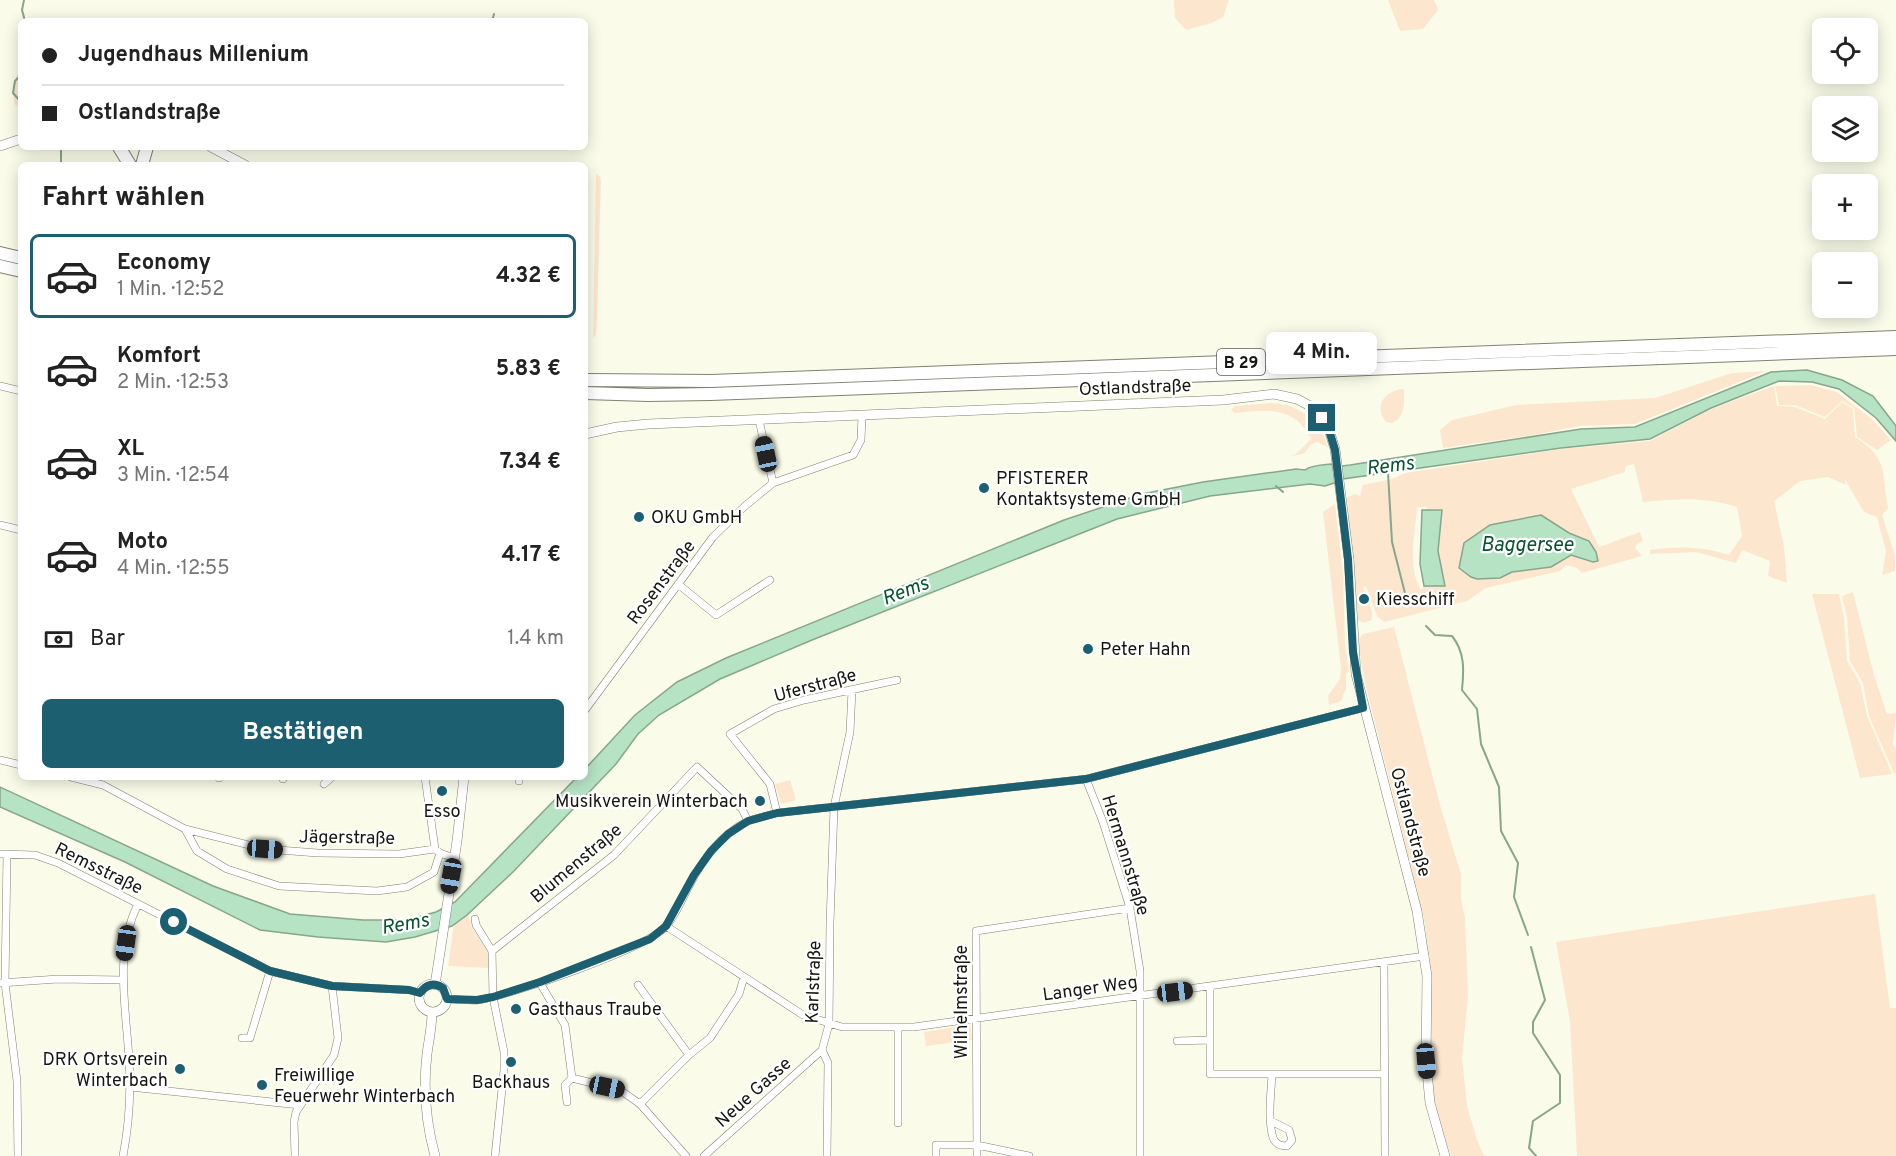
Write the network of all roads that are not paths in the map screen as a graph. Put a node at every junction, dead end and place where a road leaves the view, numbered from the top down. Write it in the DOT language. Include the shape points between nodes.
graph roads {
  1 [pos="18,140"];
  2 [pos="0,146"];
  3 [pos="217,150"];
  4 [pos="239,162"];
  5 [pos="0,248"];
  6 [pos="18,249"];
  7 [pos="0,253"];
  8 [pos="18,257"];
  9 [pos="0,266"];
  10 [pos="18,270"];
  11 [pos="1896,337"];
  12 [pos="1896,349"];
  13 [pos="588,380"];
  14 [pos="0,386"];
  15 [pos="18,389"];
  16 [pos="588,393"];
  17 [pos="862,416"];
  18 [pos="759,420"];
  19 [pos="588,433"];
  20 [pos="773,483"];
  21 [pos="0,525"];
  22 [pos="18,529"];
  23 [pos="770,580"];
  24 [pos="678,584"];
  25 [pos="897,680"];
  26 [pos="852,690"];
  27 [pos="588,706"];
  28 [pos="1363,708"];
  29 [pos="0,760"];
  30 [pos="18,764"];
  31 [pos="1086,779"];
  32 [pos="328,780"];
  33 [pos="425,780"];
  34 [pos="464,780"];
  35 [pos="103,781"];
  36 [pos="324,783"];
  37 [pos="834,807"];
  38 [pos="777,813"];
  39 [pos="748,821"];
  40 [pos="185,830"];
  41 [pos="437,851"];
  42 [pos="4,854"];
  43 [pos="454,858"];
  44 [pos="138,904"];
  45 [pos="1130,908"];
  46 [pos="475,919"];
  47 [pos="666,926"];
  48 [pos="492,951"];
  49 [pos="1425,956"];
  50 [pos="1384,962"];
  51 [pos="270,971"];
  52 [pos="744,976"];
  53 [pos="123,980"];
  54 [pos="540,982"];
  55 [pos="3,983"];
  56 [pos="435,984"];
  57 [pos="638,985"];
  58 [pos="332,986"];
  59 [pos="1210,987"];
  60 [pos="420,993"];
  61 [pos="1139,996"];
  62 [pos="493,997"];
  63 [pos="447,999"];
  64 [pos="432,1012"];
  65 [pos="976,1018"];
  66 [pos="829,1024"];
  67 [pos="898,1027"];
  68 [pos="242,1038"];
  69 [pos="1210,1040"];
  70 [pos="1177,1041"];
  71 [pos="822,1050"];
  72 [pos="689,1055"];
  73 [pos="1385,1074"];
  74 [pos="1272,1075"];
  75 [pos="572,1078"];
  76 [pos="130,1087"];
  77 [pos="567,1102"];
  78 [pos="640,1104"];
  79 [pos="300,1105"];
  80 [pos="1271,1121"];
  81 [pos="898,1122"];
  82 [pos="977,1145"];
  83 [pos="18,1156"];
  84 [pos="123,1156"];
  85 [pos="295,1156"];
  86 [pos="435,1156"];
  87 [pos="495,1156"];
  88 [pos="686,1156"];
  89 [pos="704,1156"];
  90 [pos="827,1156"];
  91 [pos="936,1156"];
  92 [pos="977,1156"];
  93 [pos="1029,1156"];
  94 [pos="1140,1156"];
  95 [pos="1385,1156"];
  96 [pos="1445,1156"];
  1 -- 2 [label="street"];
  3 -- 4 [label="street"];
  5 -- 6 [label="highway"];
  7 -- 8 [label="highway"];
  9 -- 10 [label="highway"];
  11 -- 13 [label="highway, B 29" via="711,381"];
  12 -- 16 [label="highway, B 29" via="722,394"];
  14 -- 15 [label="street"];
  17 -- 18 [label="street, Ostlandstraße"];
  17 -- 20 [label="street, Rosenstraße" via="861,440 853,455"];
  17 -- 28 [label="street, Ostlandstraße" via="1282,395 1305,403 1329,430 1335,450 1348,559 1353,652"];
  18 -- 19 [label="street, Ostlandstraße" via="632,425"];
  18 -- 20 [label="street"];
  20 -- 24 [label="street, Rosenstraße" via="713,537"];
  21 -- 22 [label="street"];
  23 -- 24 [label="street" via="716,615"];
  24 -- 27 [label="street, Rosenstraße"];
  25 -- 26 [label="street, Uferstraße"];
  26 -- 37 [label="street, Karlstraße" via="849,732"];
  26 -- 38 [label="street, Uferstraße" via="774,709 730,734 770,784"];
  28 -- 31 [label="street"];
  28 -- 49 [label="street, Ostlandstraße" via="1417,911"];
  29 -- 30 [label="street"];
  31 -- 37 [label="street"];
  31 -- 45 [label="street, Hermannstraße"];
  32 -- 36 [label="street"];
  33 -- 41 [label="street"];
  34 -- 43 [label="street"];
  35 -- 40 [label="street, Jägerstraße"];
  37 -- 38 [label="street"];
  37 -- 66 [label="street, Karlstraße"];
  38 -- 39 [label="street"];
  39 -- 47 [label="street" via="711,851"];
  39 -- 48 [label="street, Blumenstraße" via="742,809 697,767 614,855"];
  40 -- 41 [label="street, Jägerstraße" via="265,849 399,854"];
  40 -- 41 [label="street" via="197,851 227,869 279,886 377,891 407,888 434,872"];
  41 -- 43 [label="street, Jägerstraße"];
  42 -- 44 [label="street, Remsstraße" via="34,855 58,863"];
  42 -- 55 [label="street"];
  43 -- 56 [label="street"];
  44 -- 51 [label="street, Remsstraße"];
  44 -- 53 [label="street" via="129,922"];
  45 -- 61 [label="street, Hermannstraße" via="1140,971"];
  45 -- 65 [label="street, Wilhelmstraße" via="976,931"];
  46 -- 48 [label="street"];
  47 -- 52 [label="street, Langer Weg"];
  47 -- 54 [label="street" via="650,939"];
  48 -- 62 [label="street"];
  49 -- 50 [label="street, Langer Weg"];
  49 -- 96 [label="street, Ostlandstraße" via="1430,1103"];
  50 -- 59 [label="street, Langer Weg"];
  50 -- 73 [label="street"];
  51 -- 58 [label="street, Remsstraße"];
  51 -- 68 [label="street" via="250,1038"];
  52 -- 66 [label="street, Langer Weg" via="803,1015"];
  52 -- 72 [label="street" via="739,994 710,1038"];
  53 -- 55 [label="street"];
  53 -- 76 [label="street"];
  54 -- 62 [label="street"];
  54 -- 75 [label="street" via="565,1025"];
  55 -- 83 [label="street" via="17,1081"];
  56 -- 60 [label="street"];
  56 -- 63 [label="street" via="443,988"];
  57 -- 72 [label="street"];
  58 -- 60 [label="street, Remsstraße"];
  58 -- 79 [label="street" via="338,1038 334,1055"];
  59 -- 61 [label="street, Langer Weg"];
  59 -- 69 [label="street"];
  60 -- 64 [label="street" via="422,1005"];
  61 -- 65 [label="street, Langer Weg"];
  61 -- 94 [label="street, Hermannstraße"];
  62 -- 63 [label="street"];
  62 -- 87 [label="street" via="504,1061"];
  63 -- 64 [label="street" via="440,1010"];
  64 -- 86 [label="street" via="426,1095"];
  65 -- 67 [label="street, Langer Weg"];
  65 -- 82 [label="street, Wilhelmstraße"];
  66 -- 67 [label="street, Langer Weg"];
  66 -- 71 [label="street, Karlstraße"];
  67 -- 81 [label="street"];
  69 -- 70 [label="street"];
  69 -- 74 [label="street" via="1210,1074"];
  71 -- 89 [label="street, Neue Gasse"];
  71 -- 90 [label="street, Karlstraße" via="828,1063"];
  72 -- 78 [label="street"];
  73 -- 74 [label="street"];
  73 -- 95 [label="street"];
  74 -- 80 [label="street"];
  75 -- 77 [label="street" via="565,1085"];
  75 -- 78 [label="street" via="620,1090"];
  76 -- 79 [label="street"];
  76 -- 84 [label="street"];
  78 -- 88 [label="street"];
  79 -- 85 [label="street" via="294,1122"];
  82 -- 91 [label="street" via="936,1145"];
  82 -- 92 [label="street, Wilhelmstraße"];
  82 -- 93 [label="street"];
}
